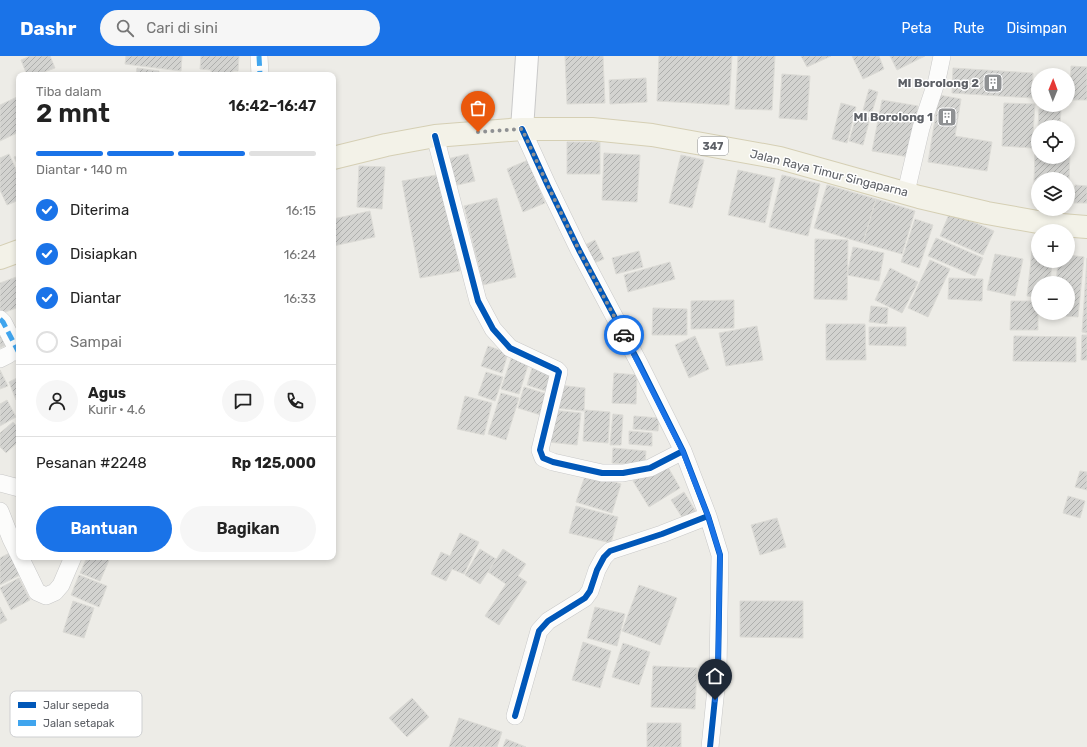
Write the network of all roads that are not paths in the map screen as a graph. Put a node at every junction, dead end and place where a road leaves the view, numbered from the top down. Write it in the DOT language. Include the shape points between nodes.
graph roads {
  1 [pos="259,56"];
  2 [pos="527,56"];
  3 [pos="942,56"];
  4 [pos="260,72"];
  5 [pos="522,129"];
  6 [pos="435,136"];
  7 [pos="336,157"];
  8 [pos="906,192"];
  9 [pos="1087,227"];
  10 [pos="16,252"];
  11 [pos="0,258"];
  12 [pos="0,319"];
  13 [pos="9,356"];
  14 [pos="683,452"];
  15 [pos="0,483"];
  16 [pos="16,487"];
  17 [pos="0,511"];
  18 [pos="708,516"];
  19 [pos="6,542"];
  20 [pos="16,553"];
  21 [pos="21,560"];
  22 [pos="72,560"];
  23 [pos="515,716"];
  24 [pos="710,747"];
  1 -- 4 [label="street"];
  2 -- 5 [label="main road"];
  3 -- 8 [label="street"];
  5 -- 6 [label="main road, Jalan Raya Timur Singaparna / 347"];
  5 -- 8 [label="main road, Jalan Raya Timur Singaparna / 347" via="592,129 652,135 780,158"];
  5 -- 14 [label="street" via="579,250"];
  6 -- 7 [label="main road, Jalan Raya Timur Singaparna / 347"];
  6 -- 14 [label="street" via="478,301 493,329 510,348 559,372 540,450 544,458 602,473 623,473 650,468"];
  8 -- 9 [label="main road, Jalan Raya Timur Singaparna / 347" via="987,213 1049,224"];
  10 -- 11 [label="main road"];
  12 -- 13 [label="street" via="3,322"];
  14 -- 18 [label="street"];
  15 -- 16 [label="street"];
  17 -- 19 [label="street"];
  18 -- 23 [label="street" via="610,551 604,557 585,598 548,621 539,631"];
  18 -- 24 [label="street" via="720,555 718,669"];
  19 -- 20 [label="street"];
  21 -- 22 [label="street" via="37,592 46,596 55,592 61,585"];
}
